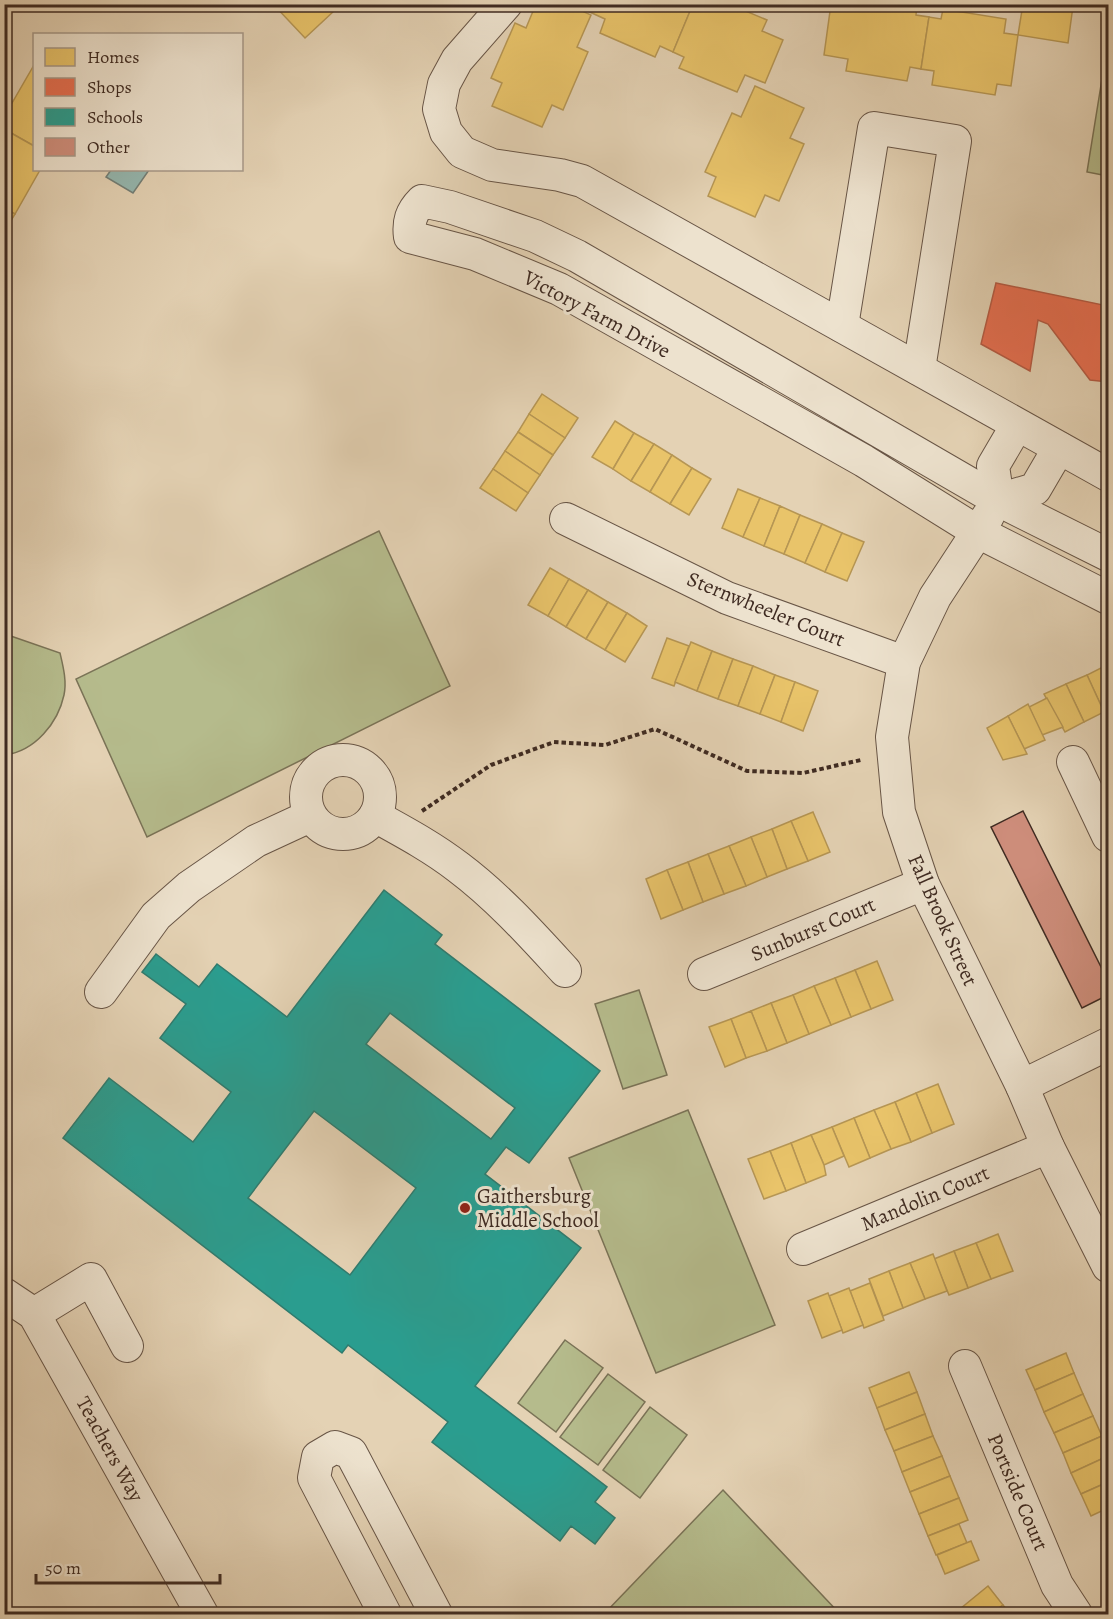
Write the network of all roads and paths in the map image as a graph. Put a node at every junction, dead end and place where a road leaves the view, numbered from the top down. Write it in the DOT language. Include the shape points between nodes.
graph roads {
  1 [pos="507,4"];
  2 [pos="577,256"];
  3 [pos="559,289"];
  4 [pos="842,326"];
  5 [pos="919,369"];
  6 [pos="1017,425"];
  7 [pos="1059,448"];
  8 [pos="1108,475"];
  9 [pos="998,500"];
  10 [pos="566,519"];
  11 [pos="978,532"];
  12 [pos="1108,555"];
  13 [pos="1108,598"];
  14 [pos="904,662"];
  15 [pos="861,760"];
  16 [pos="1073,762"];
  17 [pos="310,816"];
  18 [pos="386,822"];
  19 [pos="1108,837"];
  20 [pos="923,884"];
  21 [pos="565,971"];
  22 [pos="704,974"];
  23 [pos="101,992"];
  24 [pos="1108,1044"];
  25 [pos="1022,1086"];
  26 [pos="1048,1147"];
  27 [pos="803,1249"];
  28 [pos="1108,1266"];
  29 [pos="4,1294"];
  30 [pos="34,1314"];
  31 [pos="127,1346"];
  32 [pos="965,1366"];
  33 [pos="202,1614"];
  34 [pos="385,1614"];
  35 [pos="436,1614"];
  36 [pos="1076,1614"];
  1 -- 4 [label="street" via="457,60 444,84 439,109 447,132 462,152 492,165 582,180"];
  2 -- 3 [label="street"];
  2 -- 3 [label="street, Victory Farm Drive" via="535,236 450,207 422,201 410,217 410,237 475,254"];
  2 -- 9 [label="street, Victory Farm Drive"];
  3 -- 11 [label="street, Victory Farm Drive" via="864,461"];
  4 -- 5 [label="street"];
  4 -- 5 [label="street" via="874,128 955,141"];
  5 -- 6 [label="street"];
  6 -- 7 [label="street"];
  6 -- 9 [label="street" via="993,466"];
  7 -- 8 [label="street"];
  7 -- 9 [label="street" via="1035,489"];
  9 -- 11 [label="street, Fall Brook Street"];
  9 -- 12 [label="street, Victory Farm Drive"];
  10 -- 14 [label="street, Sternwheeler Court" via="727,598"];
  11 -- 13 [label="street, Victory Farm Drive"];
  11 -- 14 [label="street, Fall Brook Street" via="935,597"];
  14 -- 20 [label="street, Fall Brook Street" via="892,737 899,812"];
  15 -- 18 [label="path" via="803,772 747,771 656,729 605,745 554,742 491,765"];
  16 -- 19 [label="street"];
  17 -- 18 [label="street" via="333,833 349,834"];
  17 -- 18 [label="street" via="305,802 308,781 329,761 343,759 366,767 374,776"];
  17 -- 23 [label="street" via="256,842 189,887 156,916"];
  18 -- 21 [label="street" via="459,868 518,920"];
  20 -- 22 [label="street, Sunburst Court"];
  20 -- 25 [label="street, Fall Brook Street"];
  24 -- 25 [label="street"];
  25 -- 26 [label="street, Fall Brook Street"];
  26 -- 27 [label="street, Mandolin Court"];
  26 -- 28 [label="street, Fall Brook Street"];
  29 -- 30 [label="street, Teachers Way"];
  30 -- 31 [label="street" via="91,1279"];
  30 -- 33 [label="street, Teachers Way"];
  32 -- 36 [label="street, Portside Court" via="1057,1585"];
  34 -- 35 [label="street" via="314,1478 318,1457 335,1447 351,1454"];
}
